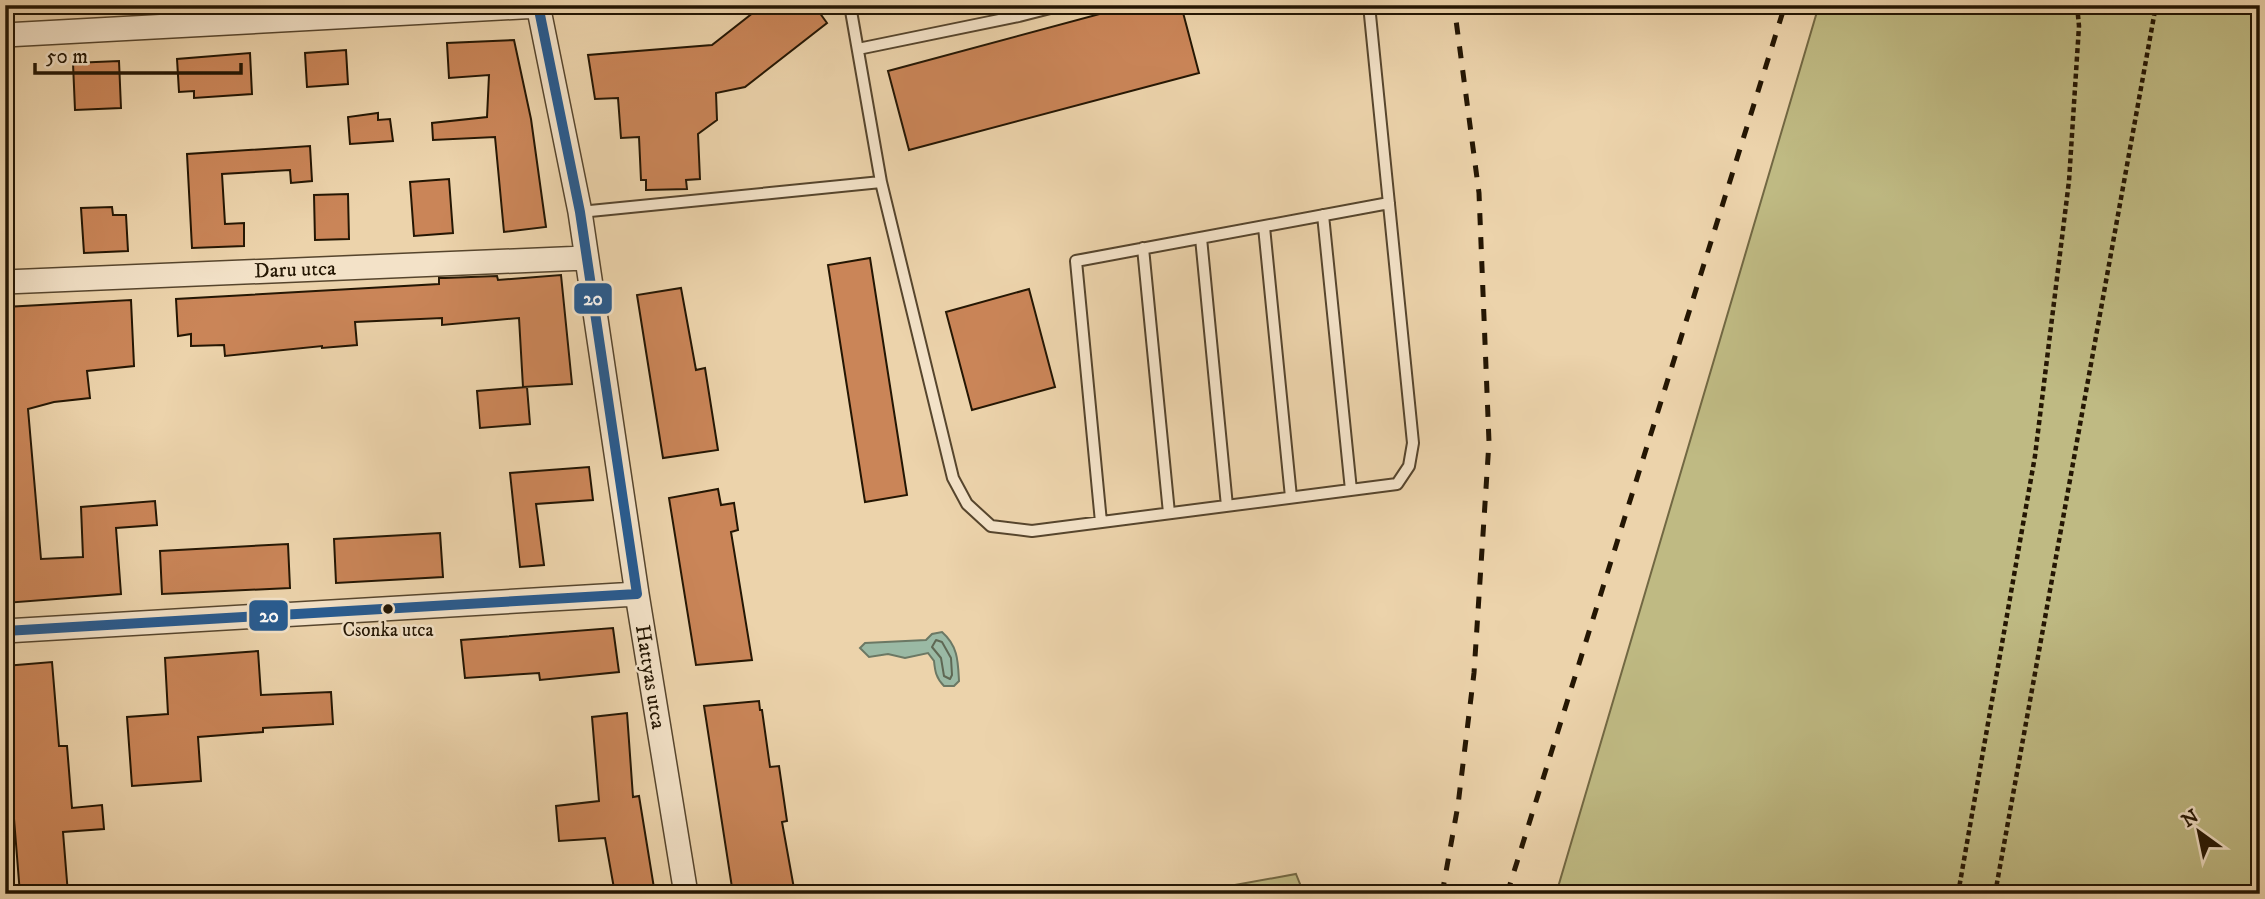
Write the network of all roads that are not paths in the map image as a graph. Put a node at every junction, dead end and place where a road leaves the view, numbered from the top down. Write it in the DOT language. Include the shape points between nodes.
graph roads {
  1 [pos="540,5"];
  2 [pos="846,5"];
  3 [pos="1062,5"];
  4 [pos="1369,5"];
  5 [pos="5,35"];
  6 [pos="858,49"];
  7 [pos="881,182"];
  8 [pos="1389,203"];
  9 [pos="580,212"];
  10 [pos="1323,215"];
  11 [pos="1264,227"];
  12 [pos="1201,238"];
  13 [pos="1143,248"];
  14 [pos="585,258"];
  15 [pos="5,282"];
  16 [pos="1351,490"];
  17 [pos="1291,497"];
  18 [pos="1227,506"];
  19 [pos="1169,513"];
  20 [pos="1101,522"];
  21 [pos="637,594"];
  22 [pos="5,631"];
  23 [pos="686,894"];
  1 -- 5 [label="street"];
  1 -- 9 [label="street, Hattyas utca"];
  2 -- 6 [label="lane"];
  3 -- 6 [label="lane"];
  4 -- 8 [label="lane"];
  6 -- 7 [label="lane"];
  7 -- 9 [label="lane"];
  7 -- 20 [label="lane" via="953,478 967,505 991,526 1032,531"];
  8 -- 10 [label="lane"];
  8 -- 16 [label="lane" via="1413,443 1409,466 1397,484"];
  9 -- 14 [label="street, Hattyas utca"];
  10 -- 11 [label="lane"];
  10 -- 16 [label="lane"];
  11 -- 12 [label="lane"];
  11 -- 17 [label="lane"];
  12 -- 13 [label="lane"];
  12 -- 18 [label="lane"];
  13 -- 19 [label="lane"];
  13 -- 20 [label="lane" via="1076,261"];
  14 -- 15 [label="street, Daru utca"];
  14 -- 21 [label="street, Hattyas utca"];
  16 -- 17 [label="lane"];
  17 -- 18 [label="lane"];
  18 -- 19 [label="lane"];
  19 -- 20 [label="lane"];
  21 -- 22 [label="street"];
  21 -- 23 [label="street, Hattyas utca"];
}
